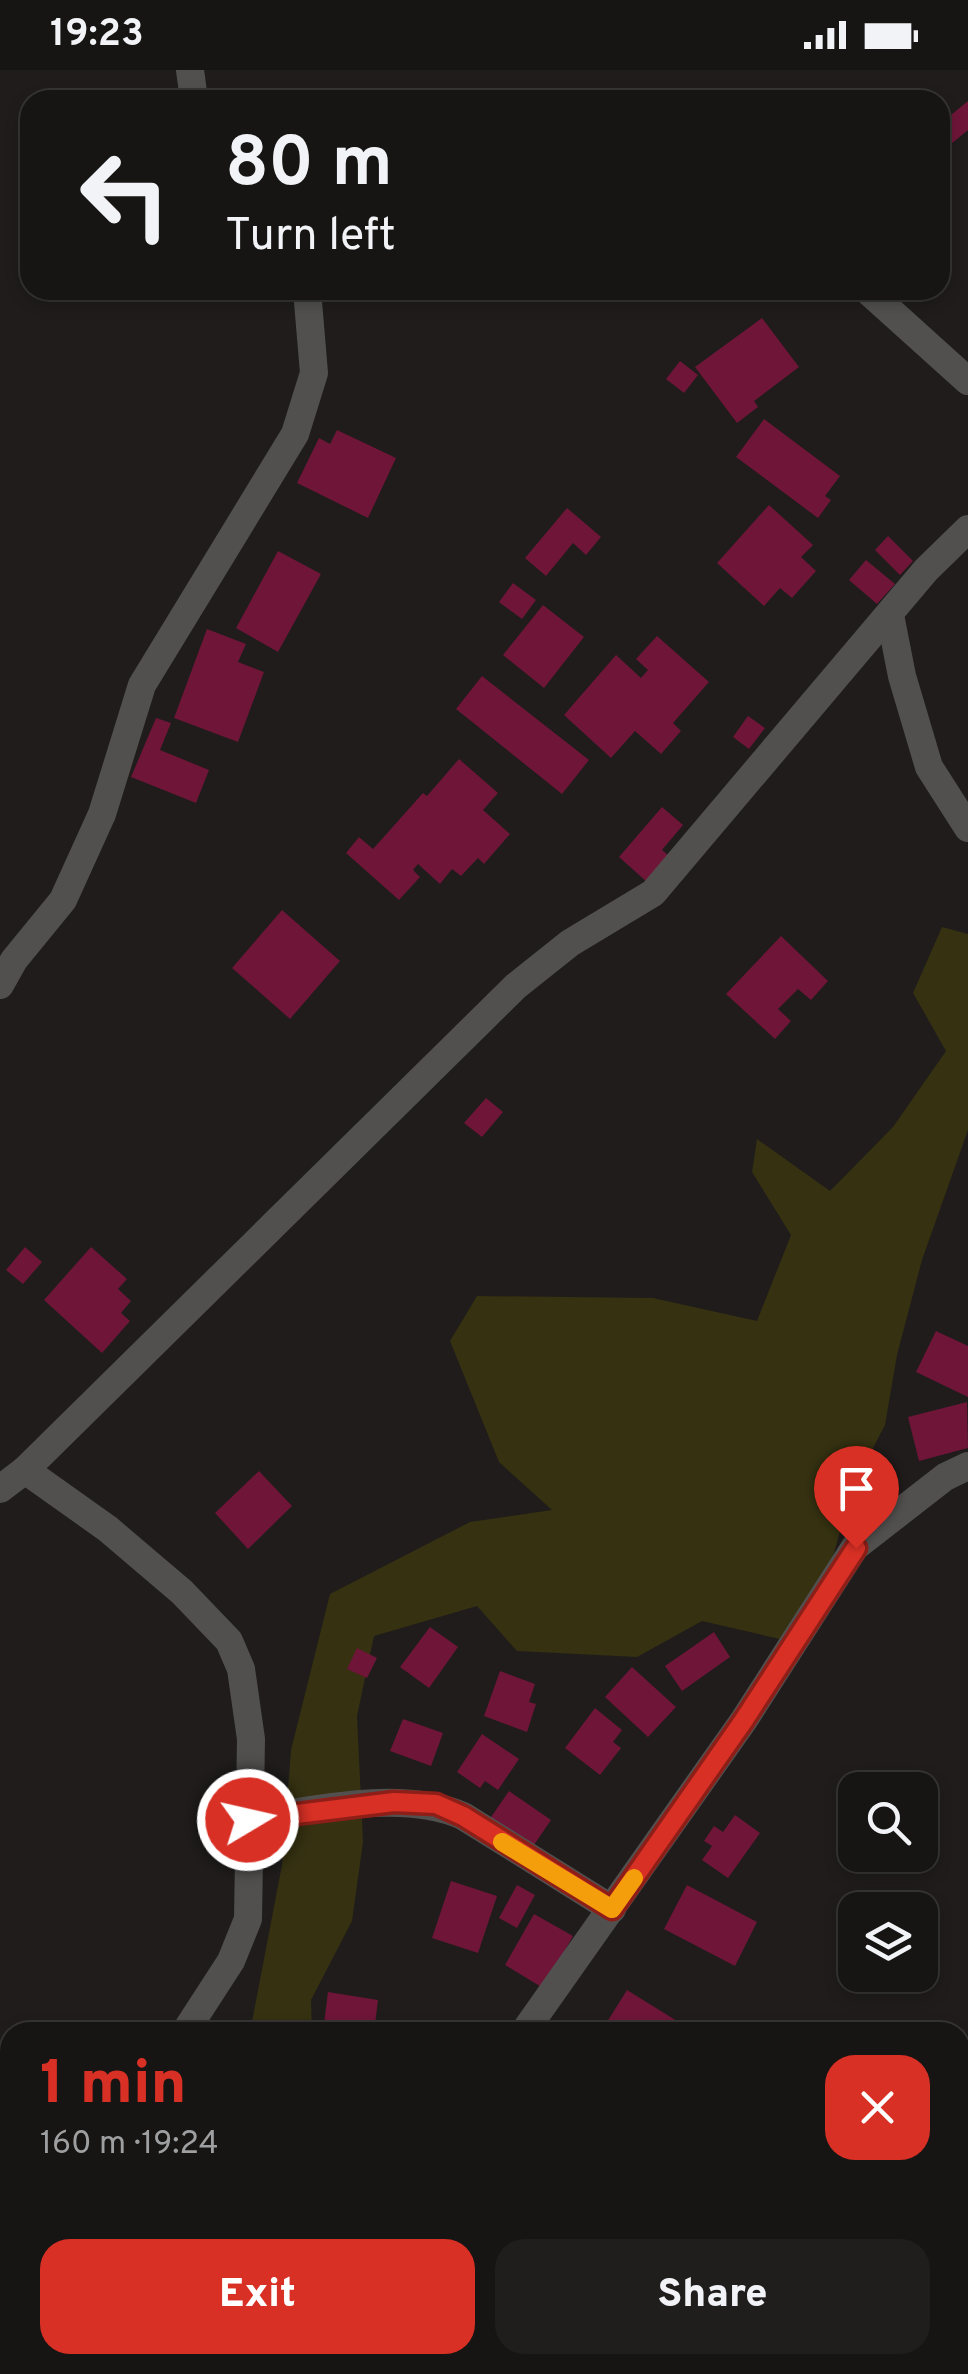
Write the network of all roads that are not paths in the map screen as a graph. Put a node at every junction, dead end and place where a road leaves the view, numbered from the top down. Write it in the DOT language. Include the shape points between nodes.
graph roads {
  1 [pos="307,300"];
  2 [pos="878,300"];
  3 [pos="968,381"];
  4 [pos="968,529"];
  5 [pos="890,616"];
  6 [pos="968,828"];
  7 [pos="0,985"];
  8 [pos="968,1466"];
  9 [pos="25,1470"];
  10 [pos="0,1489"];
  11 [pos="248,1820"];
  12 [pos="612,1909"];
  13 [pos="191,2022"];
  14 [pos="531,2022"];
  1 -- 7 [label="street" via="314,373 295,434 142,684 102,814 63,900"];
  2 -- 3 [label="street"];
  4 -- 5 [label="street"];
  5 -- 6 [label="street" via="929,767"];
  5 -- 9 [label="street" via="652,893 570,943 516,986"];
  8 -- 12 [label="street" via="920,1494 856,1548"];
  9 -- 10 [label="street"];
  9 -- 11 [label="street" via="182,1592 229,1641 248,1697"];
  11 -- 12 [label="street" via="394,1802 436,1804"];
  11 -- 13 [label="street" via="248,1919 231,1961"];
  12 -- 14 [label="street"];
}
